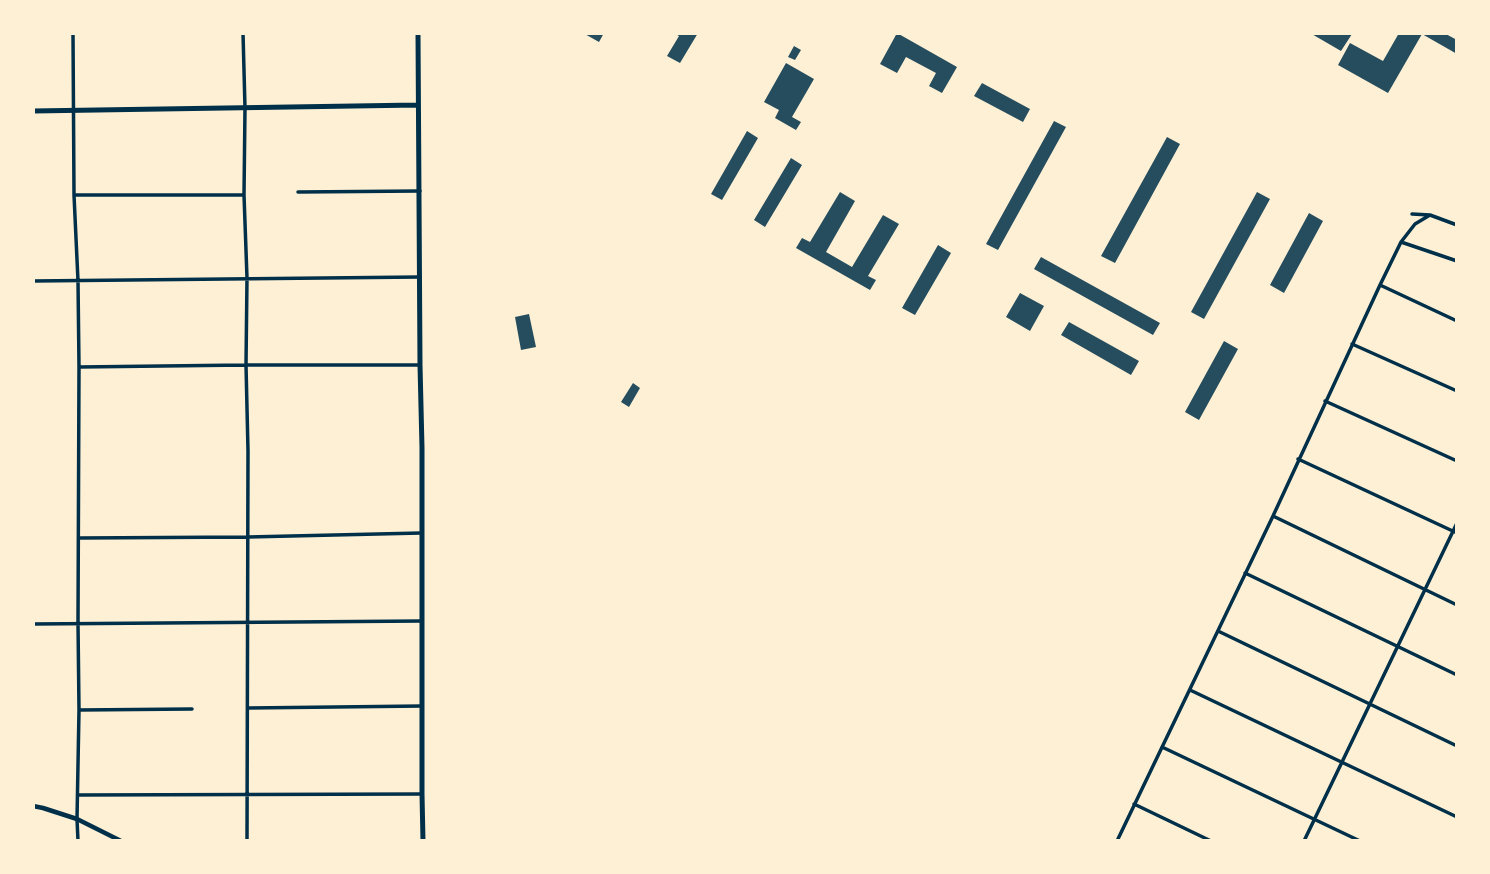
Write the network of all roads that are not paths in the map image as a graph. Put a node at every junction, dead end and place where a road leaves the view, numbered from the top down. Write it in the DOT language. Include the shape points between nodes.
graph roads {
  1 [pos="73,33"];
  2 [pos="243,33"];
  3 [pos="418,33"];
  4 [pos="418,106"];
  5 [pos="245,108"];
  6 [pos="73,110"];
  7 [pos="33,111"];
  8 [pos="419,191"];
  9 [pos="298,192"];
  10 [pos="74,195"];
  11 [pos="244,195"];
  12 [pos="1412,215"];
  13 [pos="1430,215"];
  14 [pos="1457,225"];
  15 [pos="1401,242"];
  16 [pos="1457,261"];
  17 [pos="420,277"];
  18 [pos="247,278"];
  19 [pos="33,281"];
  20 [pos="78,281"];
  21 [pos="1380,285"];
  22 [pos="1457,321"];
  23 [pos="1352,344"];
  24 [pos="246,365"];
  25 [pos="420,365"];
  26 [pos="79,367"];
  27 [pos="1457,391"];
  28 [pos="1325,401"];
  29 [pos="1298,459"];
  30 [pos="1457,461"];
  31 [pos="1273,516"];
  32 [pos="1457,523"];
  33 [pos="1455,532"];
  34 [pos="421,533"];
  35 [pos="248,537"];
  36 [pos="79,538"];
  37 [pos="1245,573"];
  38 [pos="1424,589"];
  39 [pos="1457,604"];
  40 [pos="422,621"];
  41 [pos="248,622"];
  42 [pos="78,623"];
  43 [pos="33,624"];
  44 [pos="1218,631"];
  45 [pos="1397,647"];
  46 [pos="1457,675"];
  47 [pos="1190,690"];
  48 [pos="1371,704"];
  49 [pos="422,706"];
  50 [pos="248,708"];
  51 [pos="192,709"];
  52 [pos="79,710"];
  53 [pos="1457,746"];
  54 [pos="1162,747"];
  55 [pos="1342,761"];
  56 [pos="247,794"];
  57 [pos="422,794"];
  58 [pos="78,795"];
  59 [pos="1134,804"];
  60 [pos="33,806"];
  61 [pos="1457,817"];
  62 [pos="76,819"];
  63 [pos="1314,819"];
  64 [pos="78,841"];
  65 [pos="121,841"];
  66 [pos="247,841"];
  67 [pos="424,841"];
  68 [pos="1117,841"];
  69 [pos="1211,841"];
  70 [pos="1304,841"];
  71 [pos="1360,841"];
  1 -- 6 [label="street"];
  2 -- 5 [label="street"];
  3 -- 4 [label="main road"];
  4 -- 5 [label="main road"];
  4 -- 8 [label="main road"];
  5 -- 6 [label="main road"];
  5 -- 11 [label="street"];
  6 -- 7 [label="main road"];
  6 -- 10 [label="street"];
  8 -- 9 [label="street"];
  8 -- 17 [label="main road"];
  10 -- 11 [label="street"];
  10 -- 20 [label="street"];
  11 -- 18 [label="street"];
  12 -- 13 [label="street"];
  13 -- 14 [label="street"];
  13 -- 15 [label="street" via="1415,224"];
  15 -- 16 [label="street"];
  15 -- 21 [label="street"];
  17 -- 18 [label="street"];
  17 -- 25 [label="main road"];
  18 -- 20 [label="street"];
  18 -- 24 [label="street"];
  19 -- 20 [label="street"];
  20 -- 26 [label="street"];
  21 -- 22 [label="street"];
  21 -- 23 [label="street"];
  23 -- 27 [label="street"];
  23 -- 28 [label="street"];
  24 -- 25 [label="street"];
  24 -- 26 [label="street"];
  24 -- 35 [label="street"];
  25 -- 34 [label="main road"];
  26 -- 36 [label="street"];
  28 -- 29 [label="street"];
  28 -- 30 [label="street"];
  29 -- 31 [label="street"];
  29 -- 33 [label="street"];
  31 -- 37 [label="street"];
  31 -- 38 [label="street"];
  32 -- 33 [label="street"];
  33 -- 38 [label="street"];
  34 -- 35 [label="street"];
  34 -- 40 [label="main road"];
  35 -- 36 [label="street"];
  35 -- 41 [label="street"];
  36 -- 42 [label="street"];
  37 -- 44 [label="street"];
  37 -- 45 [label="street"];
  38 -- 39 [label="street"];
  38 -- 45 [label="street"];
  40 -- 41 [label="street"];
  40 -- 49 [label="main road"];
  41 -- 42 [label="street"];
  41 -- 50 [label="street"];
  42 -- 43 [label="street"];
  42 -- 52 [label="street"];
  44 -- 47 [label="street"];
  44 -- 48 [label="street"];
  45 -- 46 [label="street"];
  45 -- 48 [label="street"];
  47 -- 54 [label="street"];
  47 -- 55 [label="street"];
  48 -- 53 [label="street"];
  48 -- 55 [label="street"];
  49 -- 50 [label="street"];
  49 -- 57 [label="main road"];
  50 -- 56 [label="street"];
  51 -- 52 [label="street"];
  52 -- 58 [label="street"];
  54 -- 59 [label="street"];
  54 -- 63 [label="street"];
  55 -- 61 [label="street"];
  55 -- 63 [label="street"];
  56 -- 57 [label="street"];
  56 -- 58 [label="street"];
  56 -- 66 [label="street"];
  57 -- 67 [label="main road"];
  58 -- 62 [label="street"];
  59 -- 68 [label="street"];
  59 -- 69 [label="street"];
  60 -- 62 [label="street"];
  62 -- 64 [label="street"];
  62 -- 65 [label="street"];
  63 -- 70 [label="street"];
  63 -- 71 [label="street"];
}
